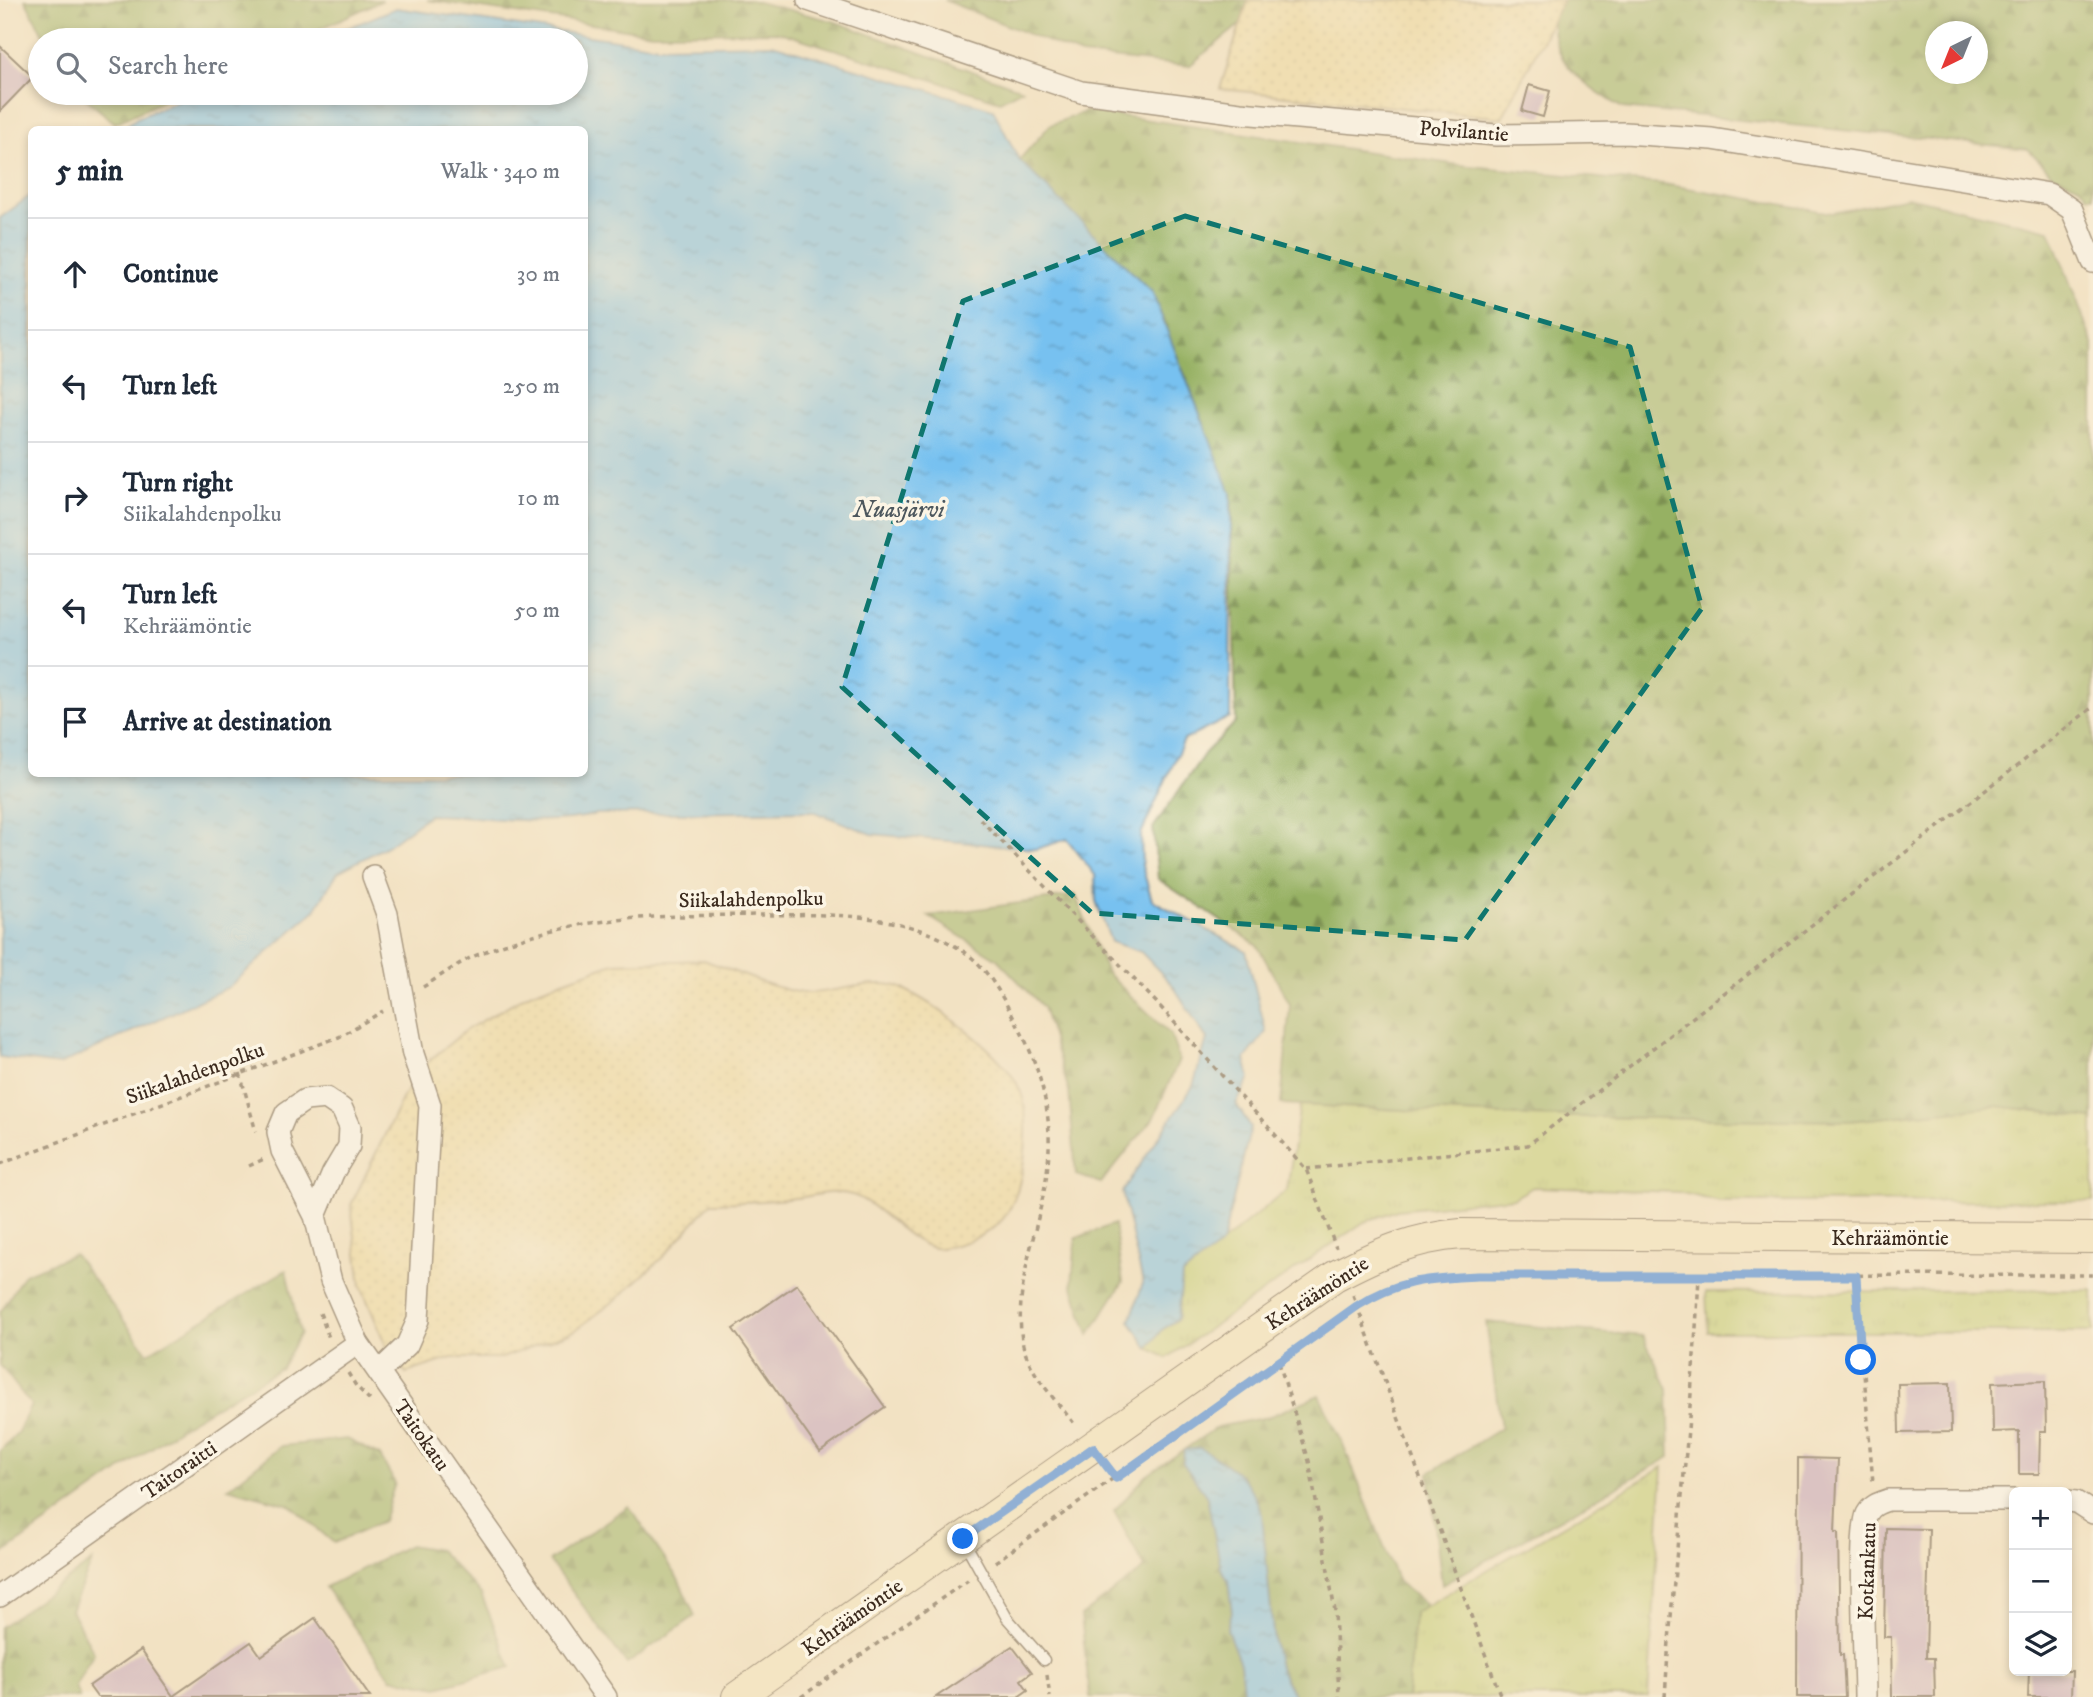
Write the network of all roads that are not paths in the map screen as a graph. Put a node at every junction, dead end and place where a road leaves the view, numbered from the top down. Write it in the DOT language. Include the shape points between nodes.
graph roads {
  1 [pos="808,0"];
  2 [pos="2093,262"];
  3 [pos="373,876"];
  4 [pos="315,1216"];
  5 [pos="2093,1238"];
  6 [pos="358,1343"];
  7 [pos="379,1372"];
  8 [pos="2009,1500"];
  9 [pos="2072,1502"];
  10 [pos="2093,1513"];
  11 [pos="963,1539"];
  12 [pos="0,1596"];
  13 [pos="1044,1660"];
  14 [pos="606,1697"];
  15 [pos="737,1697"];
  16 [pos="1865,1697"];
  1 -- 2 [label="street, Polvilantie" via="1081,92 1240,113 1496,135 1625,133 1712,139 2049,194 2072,210"];
  3 -- 7 [label="street" via="387,914 413,1054 430,1105 418,1320 407,1345"];
  4 -- 4 [label="street, Taitokatu" via="282,1151 278,1132 286,1113 305,1100 326,1098 342,1109 350,1127 349,1146"];
  4 -- 6 [label="street, Taitokatu" via="331,1281"];
  5 -- 11 [label="street, Kehräämöntie" via="1425,1237 1344,1271"];
  6 -- 7 [label="street, Taitokatu"];
  6 -- 12 [label="street, Taitoraitti"];
  7 -- 14 [label="street, Taitokatu"];
  8 -- 16 [label="street, Kotkankatu" via="1888,1500 1874,1505 1866,1516 1864,1546"];
  9 -- 10 [label="street"];
  11 -- 13 [label="lane" via="979,1572"];
  11 -- 15 [label="street, Kehräämöntie"];
}
